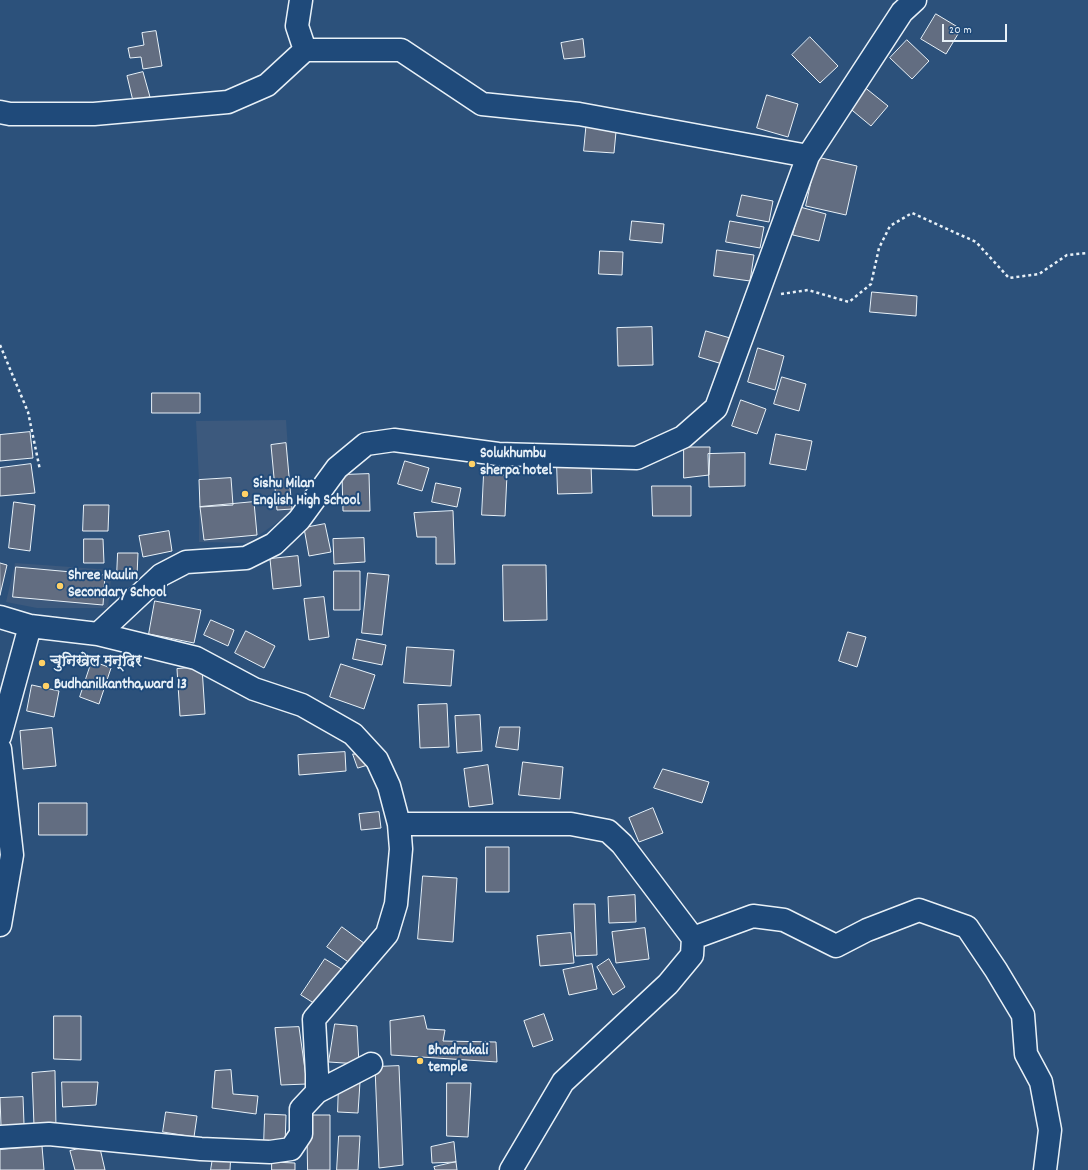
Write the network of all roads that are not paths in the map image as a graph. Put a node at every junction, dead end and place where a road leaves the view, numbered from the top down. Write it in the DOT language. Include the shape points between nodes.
graph roads {
  1 [pos="301,0"];
  2 [pos="915,0"];
  3 [pos="305,50"];
  4 [pos="0,112"];
  5 [pos="808,156"];
  6 [pos="0,617"];
  7 [pos="30,626"];
  8 [pos="98,634"];
  9 [pos="0,736"];
  10 [pos="0,749"];
  11 [pos="400,824"];
  12 [pos="0,925"];
  13 [pos="693,938"];
  14 [pos="371,1064"];
  15 [pos="317,1092"];
  16 [pos="0,1137"];
  17 [pos="511,1170"];
  18 [pos="1045,1170"];
  1 -- 3 [label="street" via="297,26"];
  2 -- 5 [label="street" via="902,12"];
  3 -- 4 [label="street" via="267,85 228,102 94,114"];
  3 -- 5 [label="street" via="401,50 482,104 578,114"];
  5 -- 8 [label="street" via="716,408 682,438 637,458 498,454 394,440 366,444 337,468 299,520 274,544 246,558 186,562 161,575"];
  6 -- 7 [label="street"];
  7 -- 8 [label="street"];
  7 -- 9 [label="street"];
  8 -- 11 [label="street" via="196,658 254,689 302,705 353,734 377,760 389,786"];
  10 -- 12 [label="street" via="12,855"];
  11 -- 13 [label="street" via="571,824 608,831 622,844"];
  11 -- 15 [label="street" via="401,849 396,904 387,934 314,1019"];
  13 -- 17 [label="street" via="692,955 668,984 562,1082"];
  13 -- 18 [label="street" via="753,916 784,920 836,946 867,930 919,910 967,927 1023,1015 1026,1054 1041,1082 1050,1130"];
  14 -- 15 [label="street"];
  15 -- 16 [label="street" via="301,1109 301,1134 290,1149 270,1152 201,1149 49,1134"];
}
